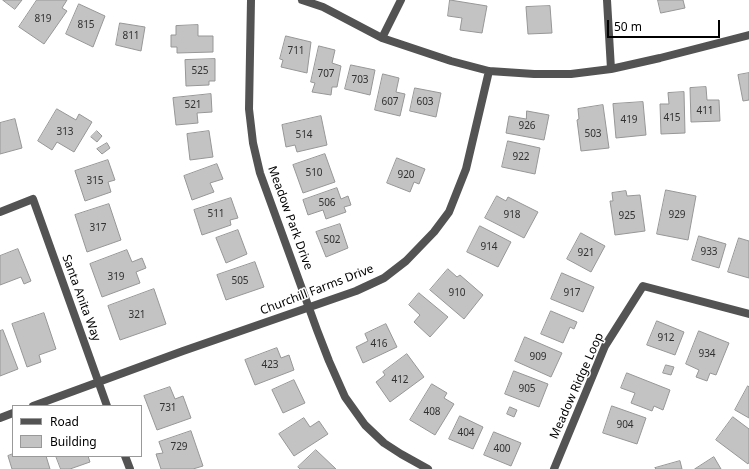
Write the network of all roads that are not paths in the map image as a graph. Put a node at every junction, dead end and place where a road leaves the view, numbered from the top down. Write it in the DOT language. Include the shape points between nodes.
graph roads {
  1 [pos="251,0"];
  2 [pos="302,0"];
  3 [pos="401,0"];
  4 [pos="607,0"];
  5 [pos="749,35"];
  6 [pos="382,38"];
  7 [pos="611,69"];
  8 [pos="489,71"];
  9 [pos="0,212"];
  10 [pos="309,307"];
  11 [pos="749,314"];
  12 [pos="98,382"];
  13 [pos="36,405"];
  14 [pos="107,405"];
  15 [pos="12,414"];
  16 [pos="0,418"];
  17 [pos="125,457"];
  18 [pos="130,469"];
  19 [pos="428,469"];
  20 [pos="554,469"];
  1 -- 10 [label="street, Meadow Park Drive" via="249,109 253,143 260,172"];
  2 -- 6 [label="street" via="322,7"];
  3 -- 6 [label="street"];
  4 -- 7 [label="street"];
  5 -- 7 [label="street"];
  6 -- 8 [label="street"];
  7 -- 8 [label="street" via="571,74"];
  8 -- 10 [label="street, Churchill Farms Drive" via="466,168 449,212 434,232 406,261 384,278 356,291"];
  9 -- 12 [label="street, Santa Anita Way" via="33,199"];
  10 -- 12 [label="street, Churchill Farms Drive"];
  10 -- 19 [label="street, Meadow Park Drive" via="345,397 357,414 384,443"];
  11 -- 20 [label="street, Meadow Ridge Loop" via="643,286 605,346"];
  12 -- 13 [label="street, Churchill Farms Drive"];
  12 -- 14 [label="street, Santa Anita Way"];
  15 -- 16 [label="street"];
  17 -- 18 [label="street"];
}
